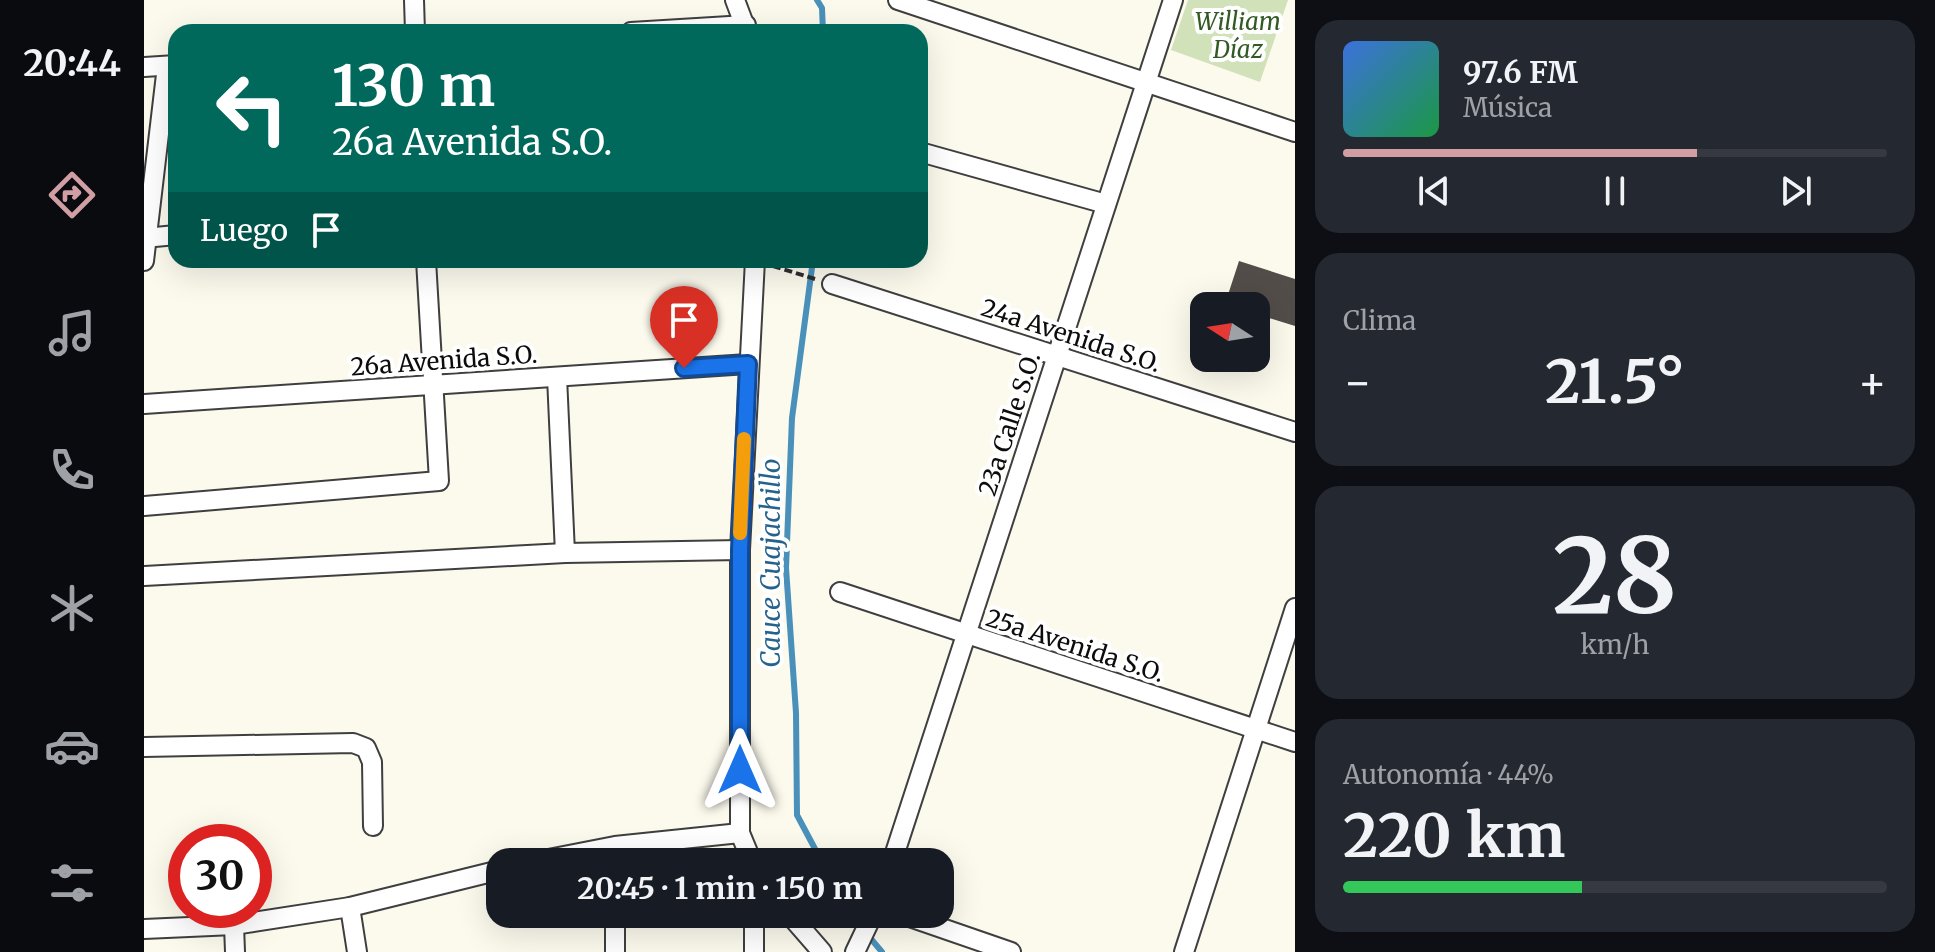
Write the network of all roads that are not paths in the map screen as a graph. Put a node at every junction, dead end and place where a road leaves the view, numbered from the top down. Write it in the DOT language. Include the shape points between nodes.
graph roads {
  1 [pos="414,0"];
  2 [pos="735,0"];
  3 [pos="898,0"];
  4 [pos="1173,0"];
  5 [pos="415,24"];
  6 [pos="744,24"];
  7 [pos="168,66"];
  8 [pos="144,67"];
  9 [pos="1144,82"];
  10 [pos="168,87"];
  11 [pos="1295,132"];
  12 [pos="928,154"];
  13 [pos="1106,204"];
  14 [pos="168,236"];
  15 [pos="146,238"];
  16 [pos="144,261"];
  17 [pos="426,268"];
  18 [pos="754,268"];
  19 [pos="832,284"];
  20 [pos="1057,357"];
  21 [pos="748,364"];
  22 [pos="557,377"];
  23 [pos="433,386"];
  24 [pos="144,404"];
  25 [pos="1295,432"];
  26 [pos="144,506"];
  27 [pos="740,550"];
  28 [pos="565,553"];
  29 [pos="144,576"];
  30 [pos="840,592"];
  31 [pos="1295,608"];
  32 [pos="965,635"];
  33 [pos="1255,729"];
  34 [pos="1295,742"];
  35 [pos="144,747"];
  36 [pos="373,826"];
  37 [pos="740,833"];
  38 [pos="651,848"];
  39 [pos="746,848"];
  40 [pos="897,848"];
  41 [pos="486,873"];
  42 [pos="350,907"];
  43 [pos="272,919"];
  44 [pos="168,928"];
  45 [pos="234,928"];
  46 [pos="615,928"];
  47 [pos="754,928"];
  48 [pos="801,928"];
  49 [pos="867,928"];
  50 [pos="942,928"];
  51 [pos="144,929"];
  52 [pos="235,952"];
  53 [pos="357,952"];
  54 [pos="615,952"];
  55 [pos="754,952"];
  56 [pos="822,952"];
  57 [pos="855,952"];
  58 [pos="1011,952"];
  59 [pos="1184,952"];
  1 -- 5 [label="street"];
  2 -- 6 [label="street"];
  3 -- 9 [label="street"];
  4 -- 9 [label="street, 23a Calle S.O."];
  7 -- 8 [label="street"];
  9 -- 11 [label="street"];
  9 -- 13 [label="street, 23a Calle S.O."];
  10 -- 15 [label="street"];
  12 -- 13 [label="street"];
  13 -- 20 [label="street, 23a Calle S.O."];
  14 -- 15 [label="street"];
  15 -- 16 [label="street"];
  17 -- 23 [label="street"];
  18 -- 21 [label="street"];
  19 -- 20 [label="street, 24a Avenida S.O."];
  20 -- 25 [label="street, 24a Avenida S.O."];
  20 -- 32 [label="street, 23a Calle S.O."];
  21 -- 22 [label="street, 26a Avenida S.O."];
  21 -- 27 [label="street"];
  22 -- 23 [label="street, 26a Avenida S.O."];
  22 -- 28 [label="street"];
  23 -- 24 [label="street, 26a Avenida S.O."];
  23 -- 26 [label="street" via="439,481"];
  27 -- 28 [label="street"];
  27 -- 37 [label="street"];
  28 -- 29 [label="street"];
  30 -- 32 [label="street, 25a Avenida S.O."];
  31 -- 33 [label="street"];
  32 -- 33 [label="street, 25a Avenida S.O."];
  32 -- 40 [label="street, 23a Calle S.O."];
  33 -- 34 [label="street, 25a Avenida S.O."];
  33 -- 59 [label="street"];
  35 -- 36 [label="street" via="353,743 366,748 372,762"];
  37 -- 38 [label="street"];
  37 -- 39 [label="street"];
  41 -- 42 [label="street"];
  42 -- 43 [label="street"];
  42 -- 53 [label="street"];
  44 -- 51 [label="street"];
  45 -- 52 [label="street"];
  46 -- 54 [label="street"];
  47 -- 55 [label="street"];
  48 -- 56 [label="street"];
  49 -- 57 [label="street"];
  50 -- 58 [label="street"];
}
